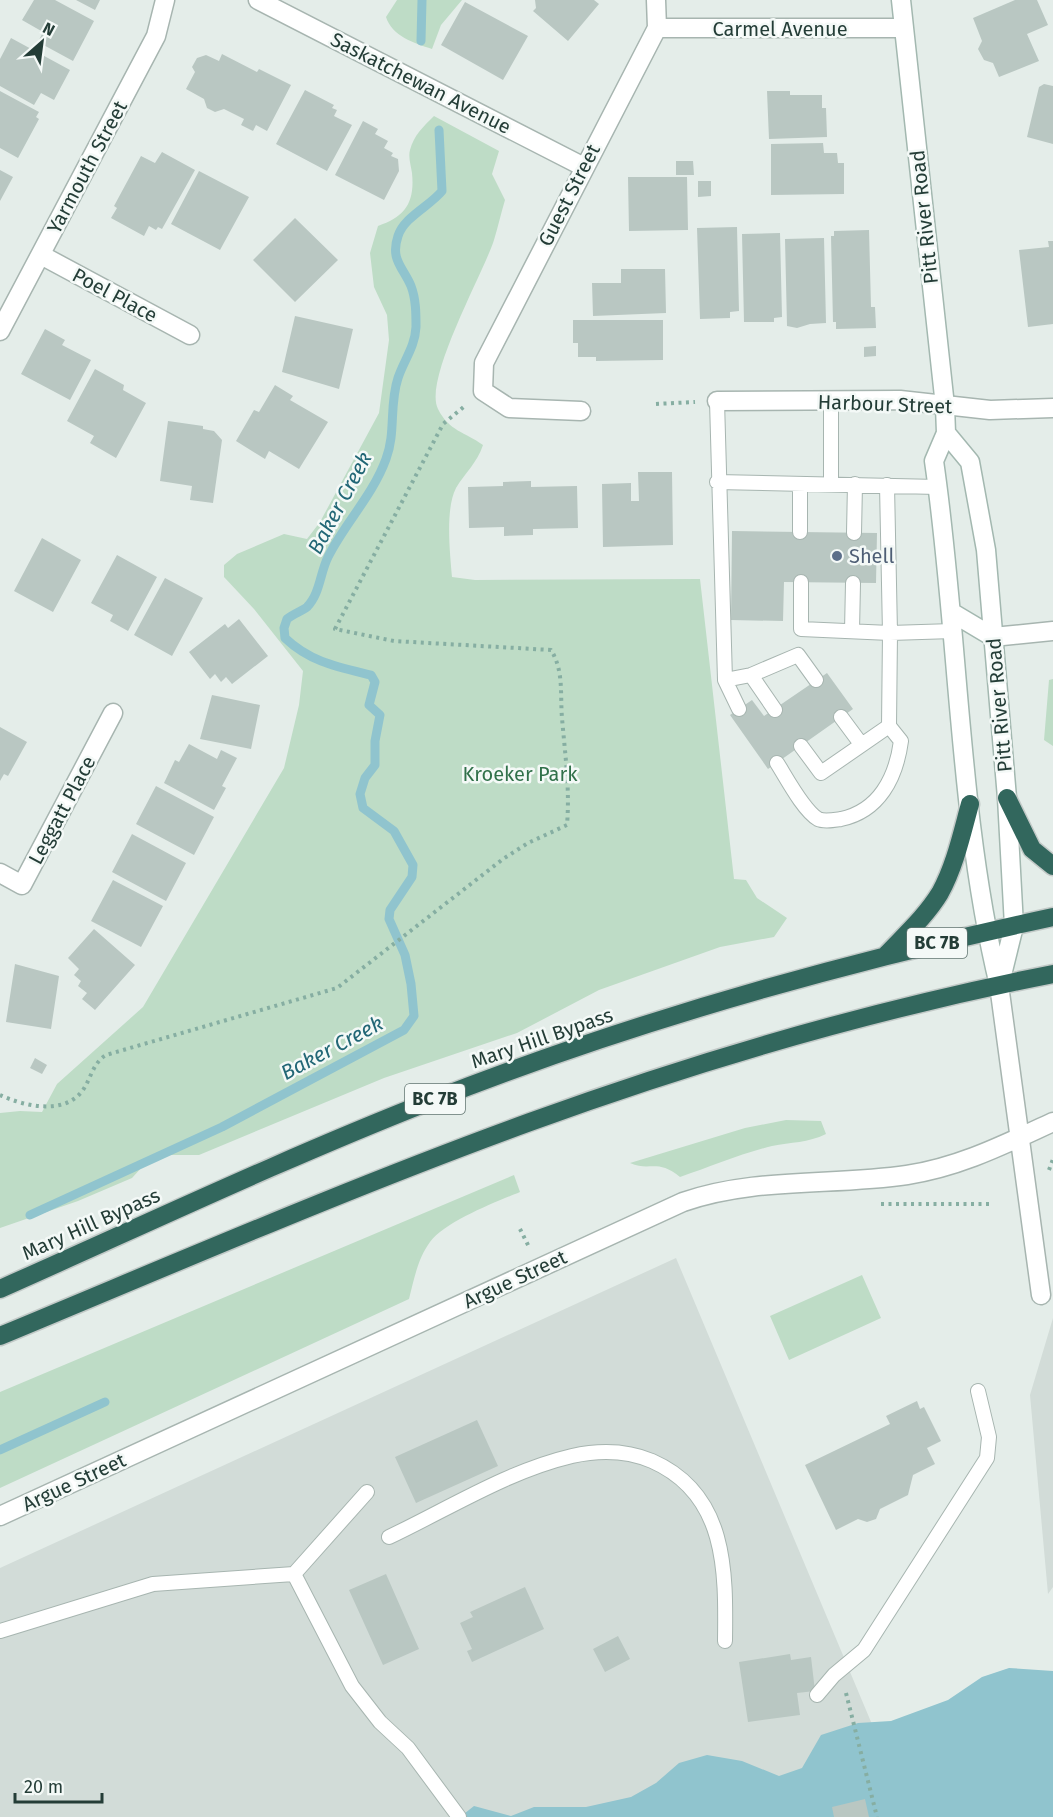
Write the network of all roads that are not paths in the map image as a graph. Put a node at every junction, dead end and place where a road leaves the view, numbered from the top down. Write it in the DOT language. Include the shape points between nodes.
graph roads {
  1 [pos="165,0"];
  2 [pos="258,0"];
  3 [pos="656,0"];
  4 [pos="901,0"];
  5 [pos="657,28"];
  6 [pos="903,28"];
  7 [pos="584,167"];
  8 [pos="41,255"];
  9 [pos="0,331"];
  10 [pos="190,335"];
  11 [pos="831,401"];
  12 [pos="717,402"];
  13 [pos="945,406"];
  14 [pos="1053,408"];
  15 [pos="580,411"];
  16 [pos="946,433"];
  17 [pos="717,482"];
  18 [pos="800,484"];
  19 [pos="831,484"];
  20 [pos="855,484"];
  21 [pos="887,485"];
  22 [pos="938,487"];
  23 [pos="800,532"];
  24 [pos="854,533"];
  25 [pos="801,582"];
  26 [pos="853,583"];
  27 [pos="951,612"];
  28 [pos="852,631"];
  29 [pos="953,631"];
  30 [pos="1053,631"];
  31 [pos="890,633"];
  32 [pos="993,637"];
  33 [pos="752,675"];
  34 [pos="816,680"];
  35 [pos="725,681"];
  36 [pos="740,709"];
  37 [pos="775,710"];
  38 [pos="113,712"];
  39 [pos="842,717"];
  40 [pos="889,726"];
  41 [pos="861,744"];
  42 [pos="801,746"];
  43 [pos="777,763"];
  44 [pos="1007,798"];
  45 [pos="970,804"];
  46 [pos="1053,866"];
  47 [pos="0,873"];
  48 [pos="1053,917"];
  49 [pos="1014,926"];
  50 [pos="986,932"];
  51 [pos="888,954"];
  52 [pos="1053,974"];
  53 [pos="999,985"];
  54 [pos="1053,1122"];
  55 [pos="1020,1137"];
  56 [pos="0,1289"];
  57 [pos="1041,1295"];
  58 [pos="0,1336"];
  59 [pos="978,1391"];
  60 [pos="367,1492"];
  61 [pos="0,1516"];
  62 [pos="389,1537"];
  63 [pos="294,1574"];
  64 [pos="0,1631"];
  65 [pos="725,1641"];
  66 [pos="817,1695"];
  67 [pos="459,1817"];
  1 -- 8 [label="street, Yarmouth Street" via="156,36"];
  2 -- 7 [label="street, Saskatchewan Avenue"];
  3 -- 5 [label="street, Guest Street"];
  4 -- 6 [label="street, Pitt River Road"];
  5 -- 6 [label="street, Carmel Avenue"];
  5 -- 7 [label="street, Guest Street"];
  6 -- 13 [label="street, Pitt River Road"];
  7 -- 15 [label="street, Guest Street" via="484,363 483,392 509,408"];
  8 -- 9 [label="street, Yarmouth Street"];
  8 -- 10 [label="street, Poel Place"];
  11 -- 12 [label="street, Harbour Street"];
  11 -- 13 [label="street, Harbour Street" via="900,400"];
  11 -- 19 [label="lane"];
  12 -- 17 [label="lane"];
  13 -- 14 [label="street, Harbour Street" via="990,410"];
  13 -- 16 [label="street, Pitt River Road"];
  16 -- 22 [label="street, Pitt River Road" via="934,461"];
  16 -- 32 [label="street, Pitt River Road" via="970,462 986,550"];
  17 -- 18 [label="lane"];
  17 -- 35 [label="lane"];
  18 -- 19 [label="lane"];
  18 -- 23 [label="lane"];
  19 -- 20 [label="lane"];
  20 -- 21 [label="lane"];
  20 -- 24 [label="lane"];
  21 -- 22 [label="lane"];
  21 -- 31 [label="lane"];
  22 -- 27 [label="street, Pitt River Road"];
  25 -- 28 [label="lane" via="801,629"];
  26 -- 28 [label="lane"];
  27 -- 29 [label="street, Pitt River Road"];
  27 -- 32 [label="street"];
  28 -- 31 [label="lane"];
  29 -- 31 [label="lane"];
  29 -- 45 [label="street, Pitt River Road"];
  30 -- 32 [label="street"];
  31 -- 40 [label="lane"];
  32 -- 44 [label="street, Pitt River Road"];
  33 -- 34 [label="lane" via="798,655"];
  33 -- 35 [label="lane"];
  33 -- 37 [label="lane"];
  35 -- 36 [label="lane"];
  38 -- 47 [label="street, Leggatt Place" via="22,885"];
  39 -- 41 [label="lane"];
  40 -- 41 [label="lane"];
  40 -- 43 [label="lane" via="901,741 898,762 880,797 858,815 833,821 819,819"];
  41 -- 42 [label="lane" via="821,773"];
  44 -- 46 [label="highway" via="1032,849"];
  44 -- 49 [label="street, Pitt River Road"];
  45 -- 50 [label="street, Pitt River Road"];
  45 -- 51 [label="highway" via="940,893"];
  48 -- 49 [label="highway, Mary Hill Bypass / BC 7B"];
  49 -- 50 [label="highway, Mary Hill Bypass / BC 7B"];
  49 -- 53 [label="street, Pitt River Road"];
  50 -- 51 [label="highway, Mary Hill Bypass / BC 7B"];
  50 -- 53 [label="street, Pitt River Road"];
  51 -- 56 [label="highway, Mary Hill Bypass / BC 7B" via="701,1007 430,1102 322,1145"];
  52 -- 53 [label="highway"];
  53 -- 55 [label="street, Pitt River Road"];
  53 -- 58 [label="highway" via="693,1066 528,1122"];
  54 -- 55 [label="street, Argue Street"];
  55 -- 57 [label="street, Pitt River Road"];
  55 -- 61 [label="street, Argue Street" via="969,1160 925,1172 856,1181 752,1186 684,1202"];
  59 -- 66 [label="lane" via="990,1448 984,1463 864,1650"];
  60 -- 63 [label="lane"];
  62 -- 65 [label="lane" via="526,1470 606,1450 641,1456 669,1468 705,1505 722,1555 726,1581"];
  63 -- 64 [label="lane" via="153,1584"];
  63 -- 67 [label="lane" via="352,1686 380,1722 408,1748"];
}
